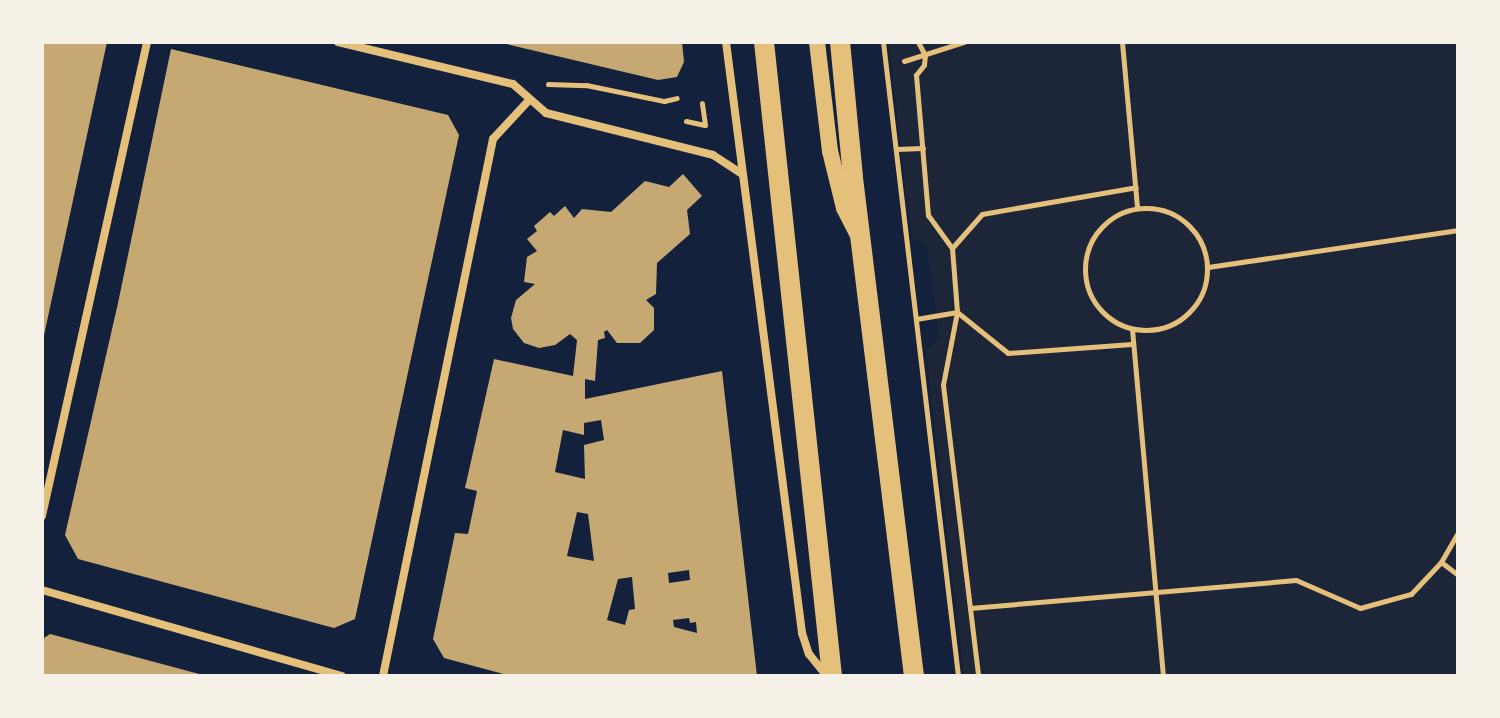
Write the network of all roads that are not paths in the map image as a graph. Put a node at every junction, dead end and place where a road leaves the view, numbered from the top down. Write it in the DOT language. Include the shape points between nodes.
graph roads {
  1 [pos="147,42"];
  2 [pos="338,42"];
  3 [pos="726,42"];
  4 [pos="764,42"];
  5 [pos="817,42"];
  6 [pos="840,42"];
  7 [pos="530,99"];
  8 [pos="743,174"];
  9 [pos="862,243"];
  10 [pos="42,516"];
  11 [pos="42,590"];
  12 [pos="342,676"];
  13 [pos="383,676"];
  14 [pos="829,676"];
  15 [pos="914,676"];
  1 -- 10 [label="street"];
  2 -- 7 [label="street" via="513,84"];
  3 -- 8 [label="street"];
  4 -- 14 [label="main road"];
  5 -- 9 [label="main road" via="836,181"];
  6 -- 9 [label="main road"];
  7 -- 8 [label="street" via="546,113 713,155"];
  7 -- 13 [label="street" via="493,139"];
  8 -- 14 [label="street" via="802,633 809,654"];
  9 -- 15 [label="main road"];
  11 -- 12 [label="street"];
}
